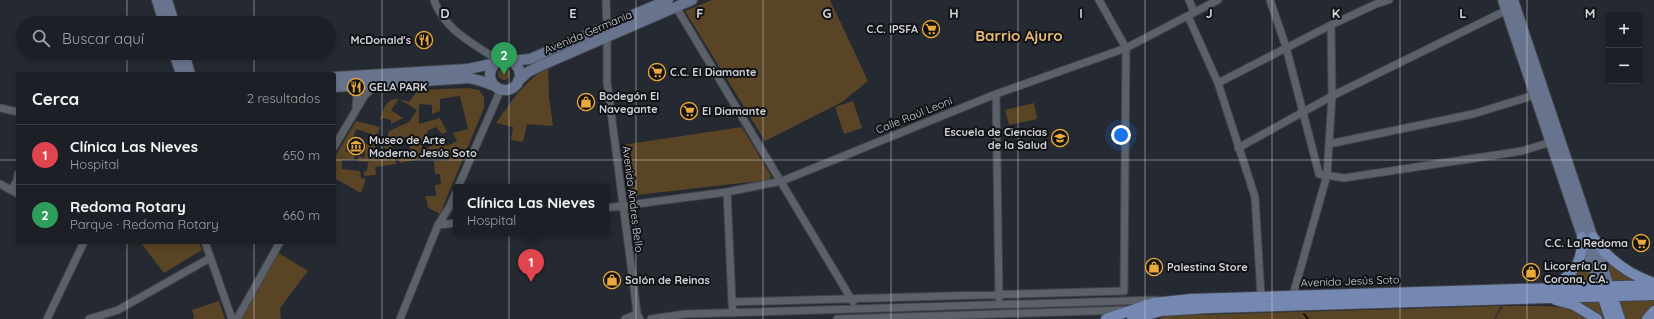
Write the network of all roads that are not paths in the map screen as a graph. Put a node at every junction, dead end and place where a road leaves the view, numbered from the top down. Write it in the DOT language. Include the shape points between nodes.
graph roads {
  1 [pos="157,0"];
  2 [pos="167,0"];
  3 [pos="434,0"];
  4 [pos="606,0"];
  5 [pos="668,0"];
  6 [pos="692,0"];
  7 [pos="1099,0"];
  8 [pos="1189,0"];
  9 [pos="1218,0"];
  10 [pos="1270,0"];
  11 [pos="1389,0"];
  12 [pos="1503,0"];
  13 [pos="1513,0"];
  14 [pos="676,7"];
  15 [pos="1506,10"];
  16 [pos="1191,14"];
  17 [pos="162,16"];
  18 [pos="172,16"];
  19 [pos="1331,25"];
  20 [pos="607,31"];
  21 [pos="1126,48"];
  22 [pos="1286,48"];
  23 [pos="176,60"];
  24 [pos="186,60"];
  25 [pos="510,61"];
  26 [pos="497,62"];
  27 [pos="180,72"];
  28 [pos="189,72"];
  29 [pos="336,77"];
  30 [pos="518,81"];
  31 [pos="1218,83"];
  32 [pos="378,84"];
  33 [pos="350,86"];
  34 [pos="336,87"];
  35 [pos="498,88"];
  36 [pos="996,94"];
  37 [pos="1535,95"];
  38 [pos="1332,96"];
  39 [pos="0,108"];
  40 [pos="16,112"];
  41 [pos="354,112"];
  42 [pos="1303,112"];
  43 [pos="1551,142"];
  44 [pos="336,144"];
  45 [pos="1329,144"];
  46 [pos="1238,148"];
  47 [pos="1327,175"];
  48 [pos="782,181"];
  49 [pos="16,182"];
  50 [pos="0,184"];
  51 [pos="459,184"];
  52 [pos="11,190"];
  53 [pos="727,192"];
  54 [pos="16,193"];
  55 [pos="453,199"];
  56 [pos="623,206"];
  57 [pos="609,208"];
  58 [pos="453,223"];
  59 [pos="438,225"];
  60 [pos="1588,237"];
  61 [pos="83,244"];
  62 [pos="206,244"];
  63 [pos="279,244"];
  64 [pos="210,258"];
  65 [pos="1654,284"];
  66 [pos="1605,290"];
  67 [pos="1545,292"];
  68 [pos="1000,293"];
  69 [pos="1292,295"];
  70 [pos="1654,295"];
  71 [pos="1261,296"];
  72 [pos="852,298"];
  73 [pos="1168,301"];
  74 [pos="732,302"];
  75 [pos="998,304"];
  76 [pos="856,309"];
  77 [pos="1654,311"];
  78 [pos="733,313"];
  79 [pos="1131,314"];
  80 [pos="639,317"];
  81 [pos="956,317"];
  82 [pos="47,319"];
  83 [pos="89,319"];
  84 [pos="232,319"];
  85 [pos="237,319"];
  86 [pos="400,319"];
  87 [pos="625,319"];
  88 [pos="651,319"];
  89 [pos="837,319"];
  90 [pos="1106,319"];
  91 [pos="1598,319"];
  92 [pos="1610,319"];
  93 [pos="1620,319"];
  94 [pos="1647,319"];
  1 -- 17 [label="street"];
  2 -- 18 [label="street"];
  3 -- 26 [label="street" via="446,24"];
  4 -- 20 [label="street, Avenida Andres Bello"];
  5 -- 20 [label="street, Avenida Germania"];
  6 -- 14 [label="street, Avenida Germania"];
  7 -- 21 [label="street"];
  8 -- 16 [label="street"];
  9 -- 16 [label="street, Calle Raúl Leoni"];
  10 -- 22 [label="street"];
  11 -- 19 [label="street"];
  12 -- 15 [label="street"];
  13 -- 60 [label="street"];
  14 -- 20 [label="street, Avenida Germania"];
  14 -- 48 [label="street"];
  15 -- 37 [label="street"];
  15 -- 38 [label="street"];
  16 -- 21 [label="street, Calle Raúl Leoni"];
  16 -- 31 [label="street"];
  19 -- 22 [label="street"];
  19 -- 38 [label="street"];
  20 -- 25 [label="street, Avenida Germania" via="530,59"];
  20 -- 30 [label="street, Avenida Germania" via="533,68"];
  20 -- 56 [label="street, Avenida Andres Bello" via="607,82"];
  21 -- 36 [label="street, Calle Raúl Leoni"];
  21 -- 68 [label="street" via="1124,291"];
  22 -- 31 [label="street"];
  22 -- 42 [label="street"];
  23 -- 27 [label="street"];
  24 -- 28 [label="street"];
  25 -- 26 [label="street"];
  25 -- 30 [label="street" via="518,69"];
  26 -- 29 [label="street" via="468,69"];
  26 -- 35 [label="street" via="490,72 491,80"];
  30 -- 35 [label="street" via="510,88"];
  31 -- 46 [label="street"];
  32 -- 33 [label="street"];
  32 -- 35 [label="street" via="469,78"];
  32 -- 41 [label="street" via="364,95"];
  33 -- 34 [label="street"];
  33 -- 41 [label="street" via="357,96"];
  35 -- 51 [label="street"];
  36 -- 48 [label="street, Calle Raúl Leoni"];
  36 -- 68 [label="street"];
  37 -- 43 [label="street"];
  37 -- 45 [label="street" via="1473,114"];
  38 -- 42 [label="street"];
  38 -- 45 [label="street"];
  39 -- 40 [label="street"];
  41 -- 44 [label="street"];
  42 -- 46 [label="street"];
  42 -- 47 [label="street" via="1319,174"];
  43 -- 47 [label="street" via="1522,151 1344,178"];
  43 -- 60 [label="street"];
  45 -- 47 [label="street"];
  46 -- 71 [label="street" via="1255,197"];
  47 -- 69 [label="street"];
  48 -- 53 [label="street, Calle Raúl Leoni"];
  48 -- 72 [label="street"];
  49 -- 52 [label="street"];
  50 -- 52 [label="street"];
  52 -- 54 [label="street"];
  53 -- 56 [label="street, Calle Raúl Leoni"];
  53 -- 74 [label="street"];
  55 -- 59 [label="street"];
  56 -- 57 [label="street, Calle Raúl Leoni"];
  56 -- 80 [label="street, Avenida Andres Bello"];
  58 -- 59 [label="street"];
  59 -- 86 [label="street"];
  60 -- 65 [label="main road" via="1617,264"];
  60 -- 66 [label="street"];
  60 -- 67 [label="main road" via="1574,270"];
  61 -- 82 [label="street"];
  62 -- 64 [label="street"];
  63 -- 85 [label="street"];
  64 -- 83 [label="street" via="118,310"];
  64 -- 84 [label="street"];
  65 -- 66 [label="main road"];
  66 -- 67 [label="main road, Avenida Jesús Soto"];
  66 -- 70 [label="main road"];
  66 -- 92 [label="main road"];
  66 -- 93 [label="main road"];
  67 -- 69 [label="main road, Avenida Jesús Soto"];
  67 -- 79 [label="main road, Avenida Jesús Soto"];
  67 -- 91 [label="main road"];
  68 -- 72 [label="street"];
  68 -- 75 [label="street"];
  69 -- 71 [label="main road, Avenida Jesús Soto"];
  71 -- 73 [label="main road, Avenida Jesús Soto"];
  72 -- 74 [label="street"];
  72 -- 76 [label="street"];
  73 -- 75 [label="street" via="1138,299"];
  73 -- 79 [label="main road, Avenida Jesús Soto"];
  74 -- 78 [label="street"];
  75 -- 76 [label="street"];
  76 -- 78 [label="street"];
  77 -- 94 [label="main road"];
  78 -- 88 [label="street" via="685,314"];
  79 -- 81 [label="street"];
  79 -- 90 [label="main road, Avenida Jesús Soto"];
  80 -- 87 [label="street"];
  81 -- 89 [label="street"];
}
